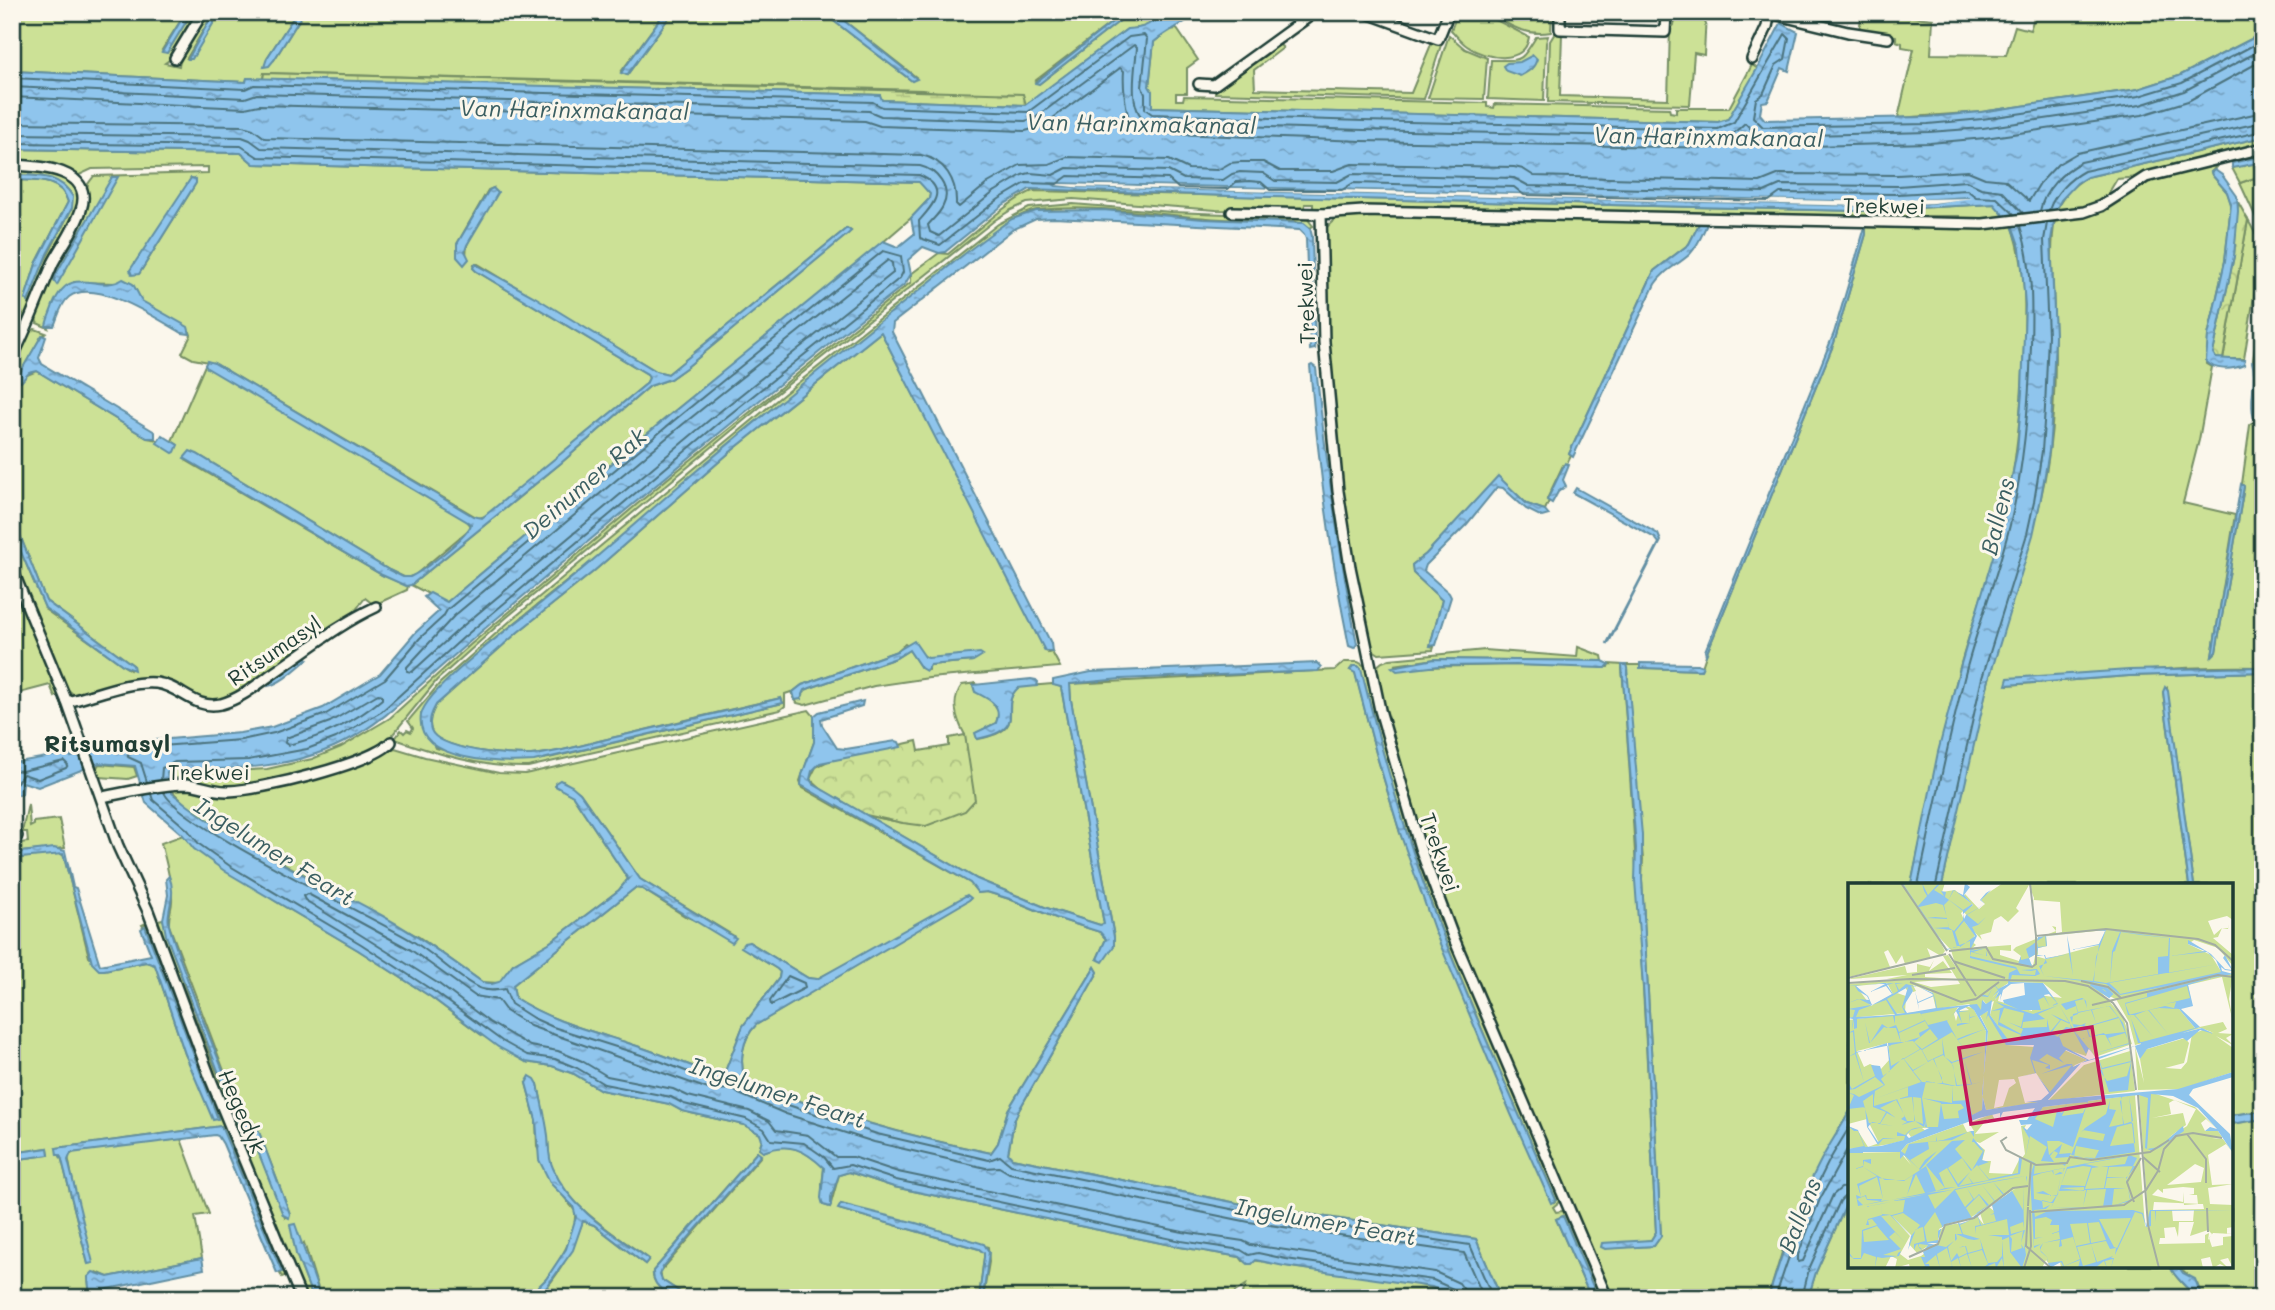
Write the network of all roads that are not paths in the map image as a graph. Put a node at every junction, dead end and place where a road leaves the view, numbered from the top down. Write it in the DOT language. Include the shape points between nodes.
graph roads {
  1 [pos="203,12"];
  2 [pos="1315,12"];
  3 [pos="1364,12"];
  4 [pos="1449,12"];
  5 [pos="1560,12"];
  6 [pos="1666,12"];
  7 [pos="1770,13"];
  8 [pos="1888,38"];
  9 [pos="175,58"];
  10 [pos="1752,59"];
  11 [pos="1199,84"];
  12 [pos="2263,148"];
  13 [pos="12,165"];
  14 [pos="1232,212"];
  15 [pos="1321,214"];
  16 [pos="12,358"];
  17 [pos="12,569"];
  18 [pos="376,607"];
  19 [pos="67,702"];
  20 [pos="391,742"];
  21 [pos="102,797"];
  22 [pos="301,1298"];
  23 [pos="1607,1298"];
  1 -- 9 [label="street"];
  2 -- 11 [label="street" via="1214,85"];
  3 -- 4 [label="street" via="1438,39"];
  5 -- 6 [label="street" via="1560,29 1665,32"];
  7 -- 8 [label="street"];
  7 -- 10 [label="street"];
  12 -- 15 [label="street, Trekwei" via="2146,177 2101,205 2070,215 1995,223 1363,211"];
  13 -- 16 [label="street" via="63,172 78,185 83,200"];
  14 -- 15 [label="street"];
  15 -- 23 [label="street, Trekwei" via="1324,342 1338,491 1380,710 1410,816 1452,934"];
  17 -- 19 [label="street"];
  18 -- 19 [label="street, Ritsumasyl" via="226,702 198,704 167,686 147,683"];
  19 -- 21 [label="street"];
  20 -- 21 [label="street, Trekwei" via="377,753 259,789 215,791 178,785"];
  21 -- 22 [label="street, Hegedyk"];
}
